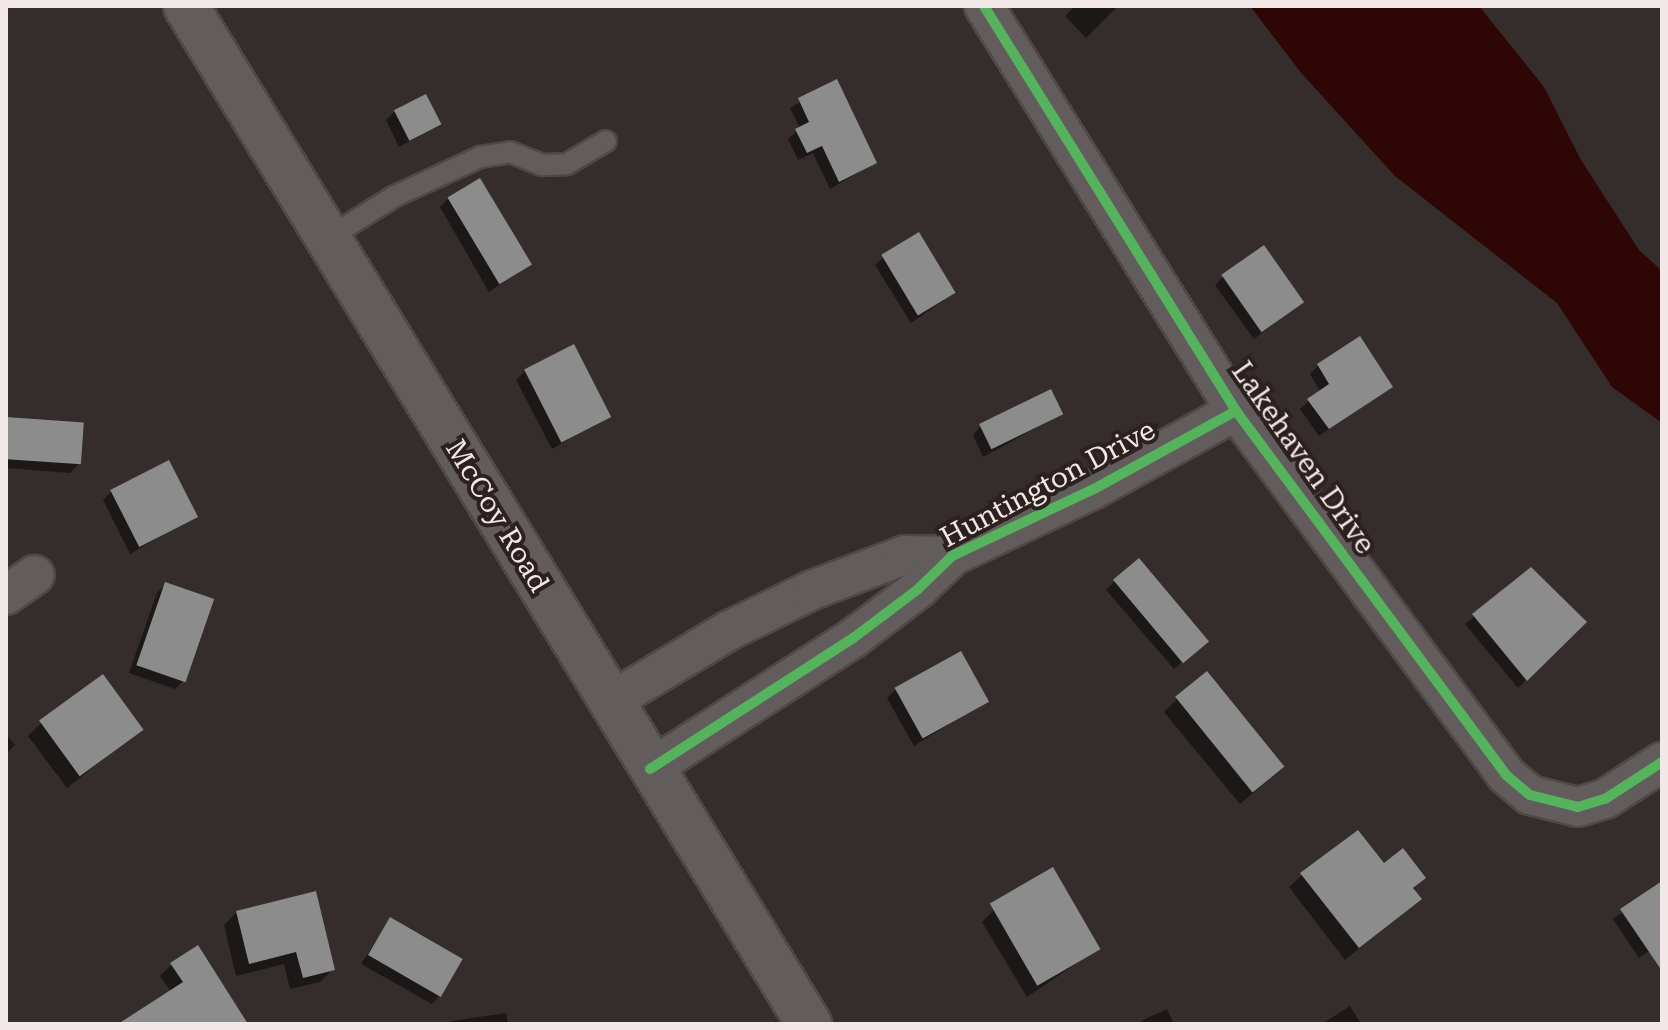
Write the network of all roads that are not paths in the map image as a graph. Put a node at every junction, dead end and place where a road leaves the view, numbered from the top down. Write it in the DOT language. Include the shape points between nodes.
graph roads {
  1 [pos="186,6"];
  2 [pos="984,6"];
  3 [pos="606,141"];
  4 [pos="328,238"];
  5 [pos="1236,411"];
  6 [pos="952,556"];
  7 [pos="610,702"];
  8 [pos="1662,762"];
  9 [pos="650,769"];
  10 [pos="809,1024"];
  1 -- 4 [label="main road, McCoy Road"];
  2 -- 5 [label="street, Lakehaven Drive"];
  3 -- 4 [label="lane" via="567,164 543,165 510,152 480,157 395,196"];
  4 -- 7 [label="main road, McCoy Road"];
  5 -- 6 [label="street, Huntington Drive" via="1094,489"];
  5 -- 8 [label="street, Lakehaven Drive" via="1479,741 1518,785 1558,805 1578,807 1605,799"];
  6 -- 7 [label="street, Huntington Drive" via="905,555 835,579 730,630"];
  6 -- 9 [label="street, Huntington Drive" via="852,639"];
  7 -- 9 [label="main road, McCoy Road"];
  9 -- 10 [label="main road, McCoy Road"];
}
